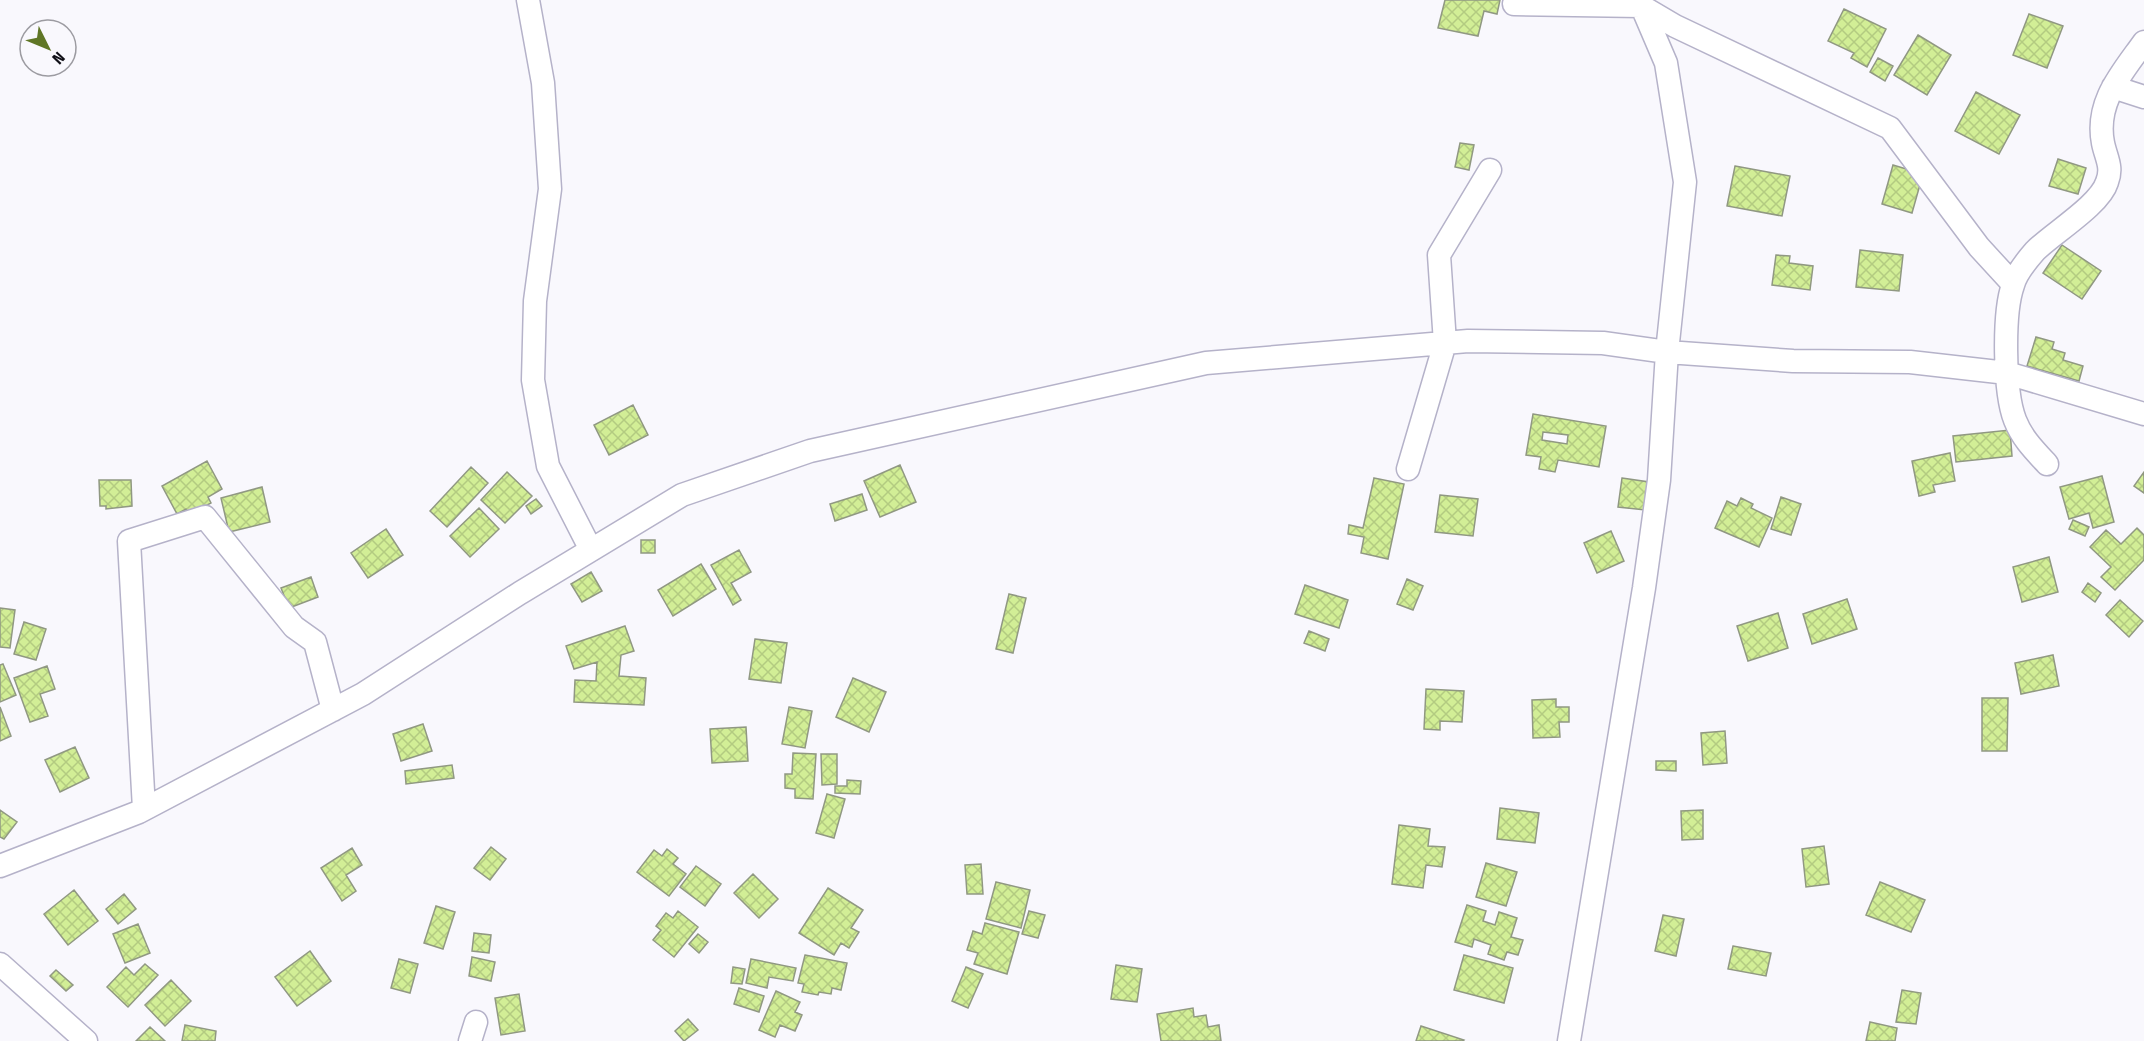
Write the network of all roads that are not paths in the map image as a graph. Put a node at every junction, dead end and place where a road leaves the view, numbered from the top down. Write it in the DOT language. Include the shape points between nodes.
graph roads {
  1 [pos="528,0"];
  2 [pos="1640,3"];
  3 [pos="1514,4"];
  4 [pos="2144,42"];
  5 [pos="2113,87"];
  6 [pos="2144,97"];
  7 [pos="1490,170"];
  8 [pos="2013,284"];
  9 [pos="1445,343"];
  10 [pos="1667,352"];
  11 [pos="2007,373"];
  12 [pos="2144,414"];
  13 [pos="2047,464"];
  14 [pos="1408,469"];
  15 [pos="591,550"];
  16 [pos="333,710"];
  17 [pos="144,809"];
  18 [pos="0,867"];
  19 [pos="0,964"];
  20 [pos="86,1041"];
  21 [pos="1569,1041"];
  1 -- 15 [label="street" via="543,83 550,189 535,301 533,380 548,466"];
  2 -- 3 [label="street"];
  2 -- 8 [label="street" via="1675,26 1890,128 1979,247"];
  2 -- 10 [label="street" via="1666,63 1685,182"];
  4 -- 5 [label="street"];
  5 -- 6 [label="street"];
  5 -- 8 [label="street" via="2105,98 2102,120 2103,144 2110,162 2107,184 2086,208 2035,252"];
  7 -- 9 [label="street" via="1439,255"];
  8 -- 11 [label="street" via="2007,315"];
  9 -- 10 [label="street" via="1603,343"];
  9 -- 14 [label="street"];
  9 -- 15 [label="street" via="1206,363 810,451 681,495"];
  10 -- 11 [label="street" via="1793,362 1910,362"];
  10 -- 21 [label="street" via="1659,480 1644,588"];
  11 -- 12 [label="street"];
  11 -- 13 [label="street" via="2014,418 2023,438"];
  15 -- 16 [label="street"];
  16 -- 17 [label="street"];
  16 -- 17 [label="street" via="315,642 294,627 205,517 129,541"];
  17 -- 18 [label="street"];
  19 -- 20 [label="street"];
}
